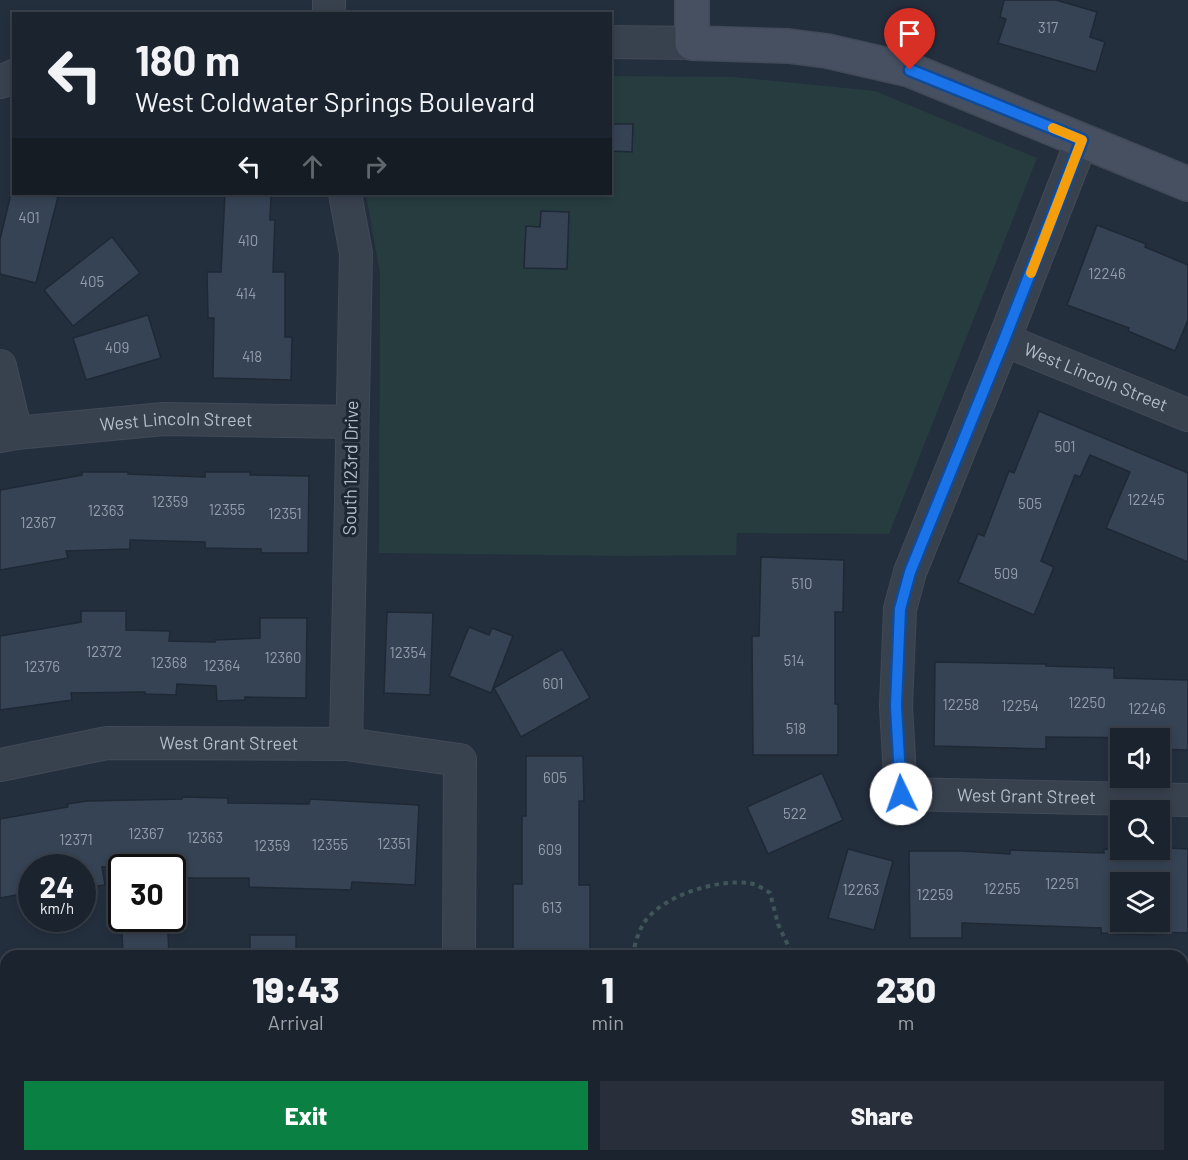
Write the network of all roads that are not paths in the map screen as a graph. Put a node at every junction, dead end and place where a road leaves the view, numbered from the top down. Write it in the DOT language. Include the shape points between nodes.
graph roads {
  1 [pos="692,0"];
  2 [pos="612,42"];
  3 [pos="692,43"];
  4 [pos="1082,140"];
  5 [pos="1188,184"];
  6 [pos="345,195"];
  7 [pos="1004,340"];
  8 [pos="0,366"];
  9 [pos="1188,415"];
  10 [pos="352,422"];
  11 [pos="8,434"];
  12 [pos="346,744"];
  13 [pos="0,765"];
  14 [pos="1188,800"];
  15 [pos="459,950"];
  1 -- 3 [label="street"];
  2 -- 3 [label="street"];
  3 -- 4 [label="street" via="788,46 880,62 910,70"];
  4 -- 5 [label="street"];
  4 -- 7 [label="street"];
  6 -- 10 [label="street, South 123rd Drive" via="356,253"];
  7 -- 9 [label="street, West Lincoln Street"];
  7 -- 14 [label="street, West Grant Street" via="910,572 900,609 896,706 901,794"];
  8 -- 11 [label="street"];
  10 -- 11 [label="street, West Lincoln Street" via="164,420"];
  10 -- 12 [label="street, South 123rd Drive"];
  12 -- 13 [label="street, West Grant Street" via="107,744"];
  12 -- 15 [label="street, West Grant Street" via="460,760"];
}
